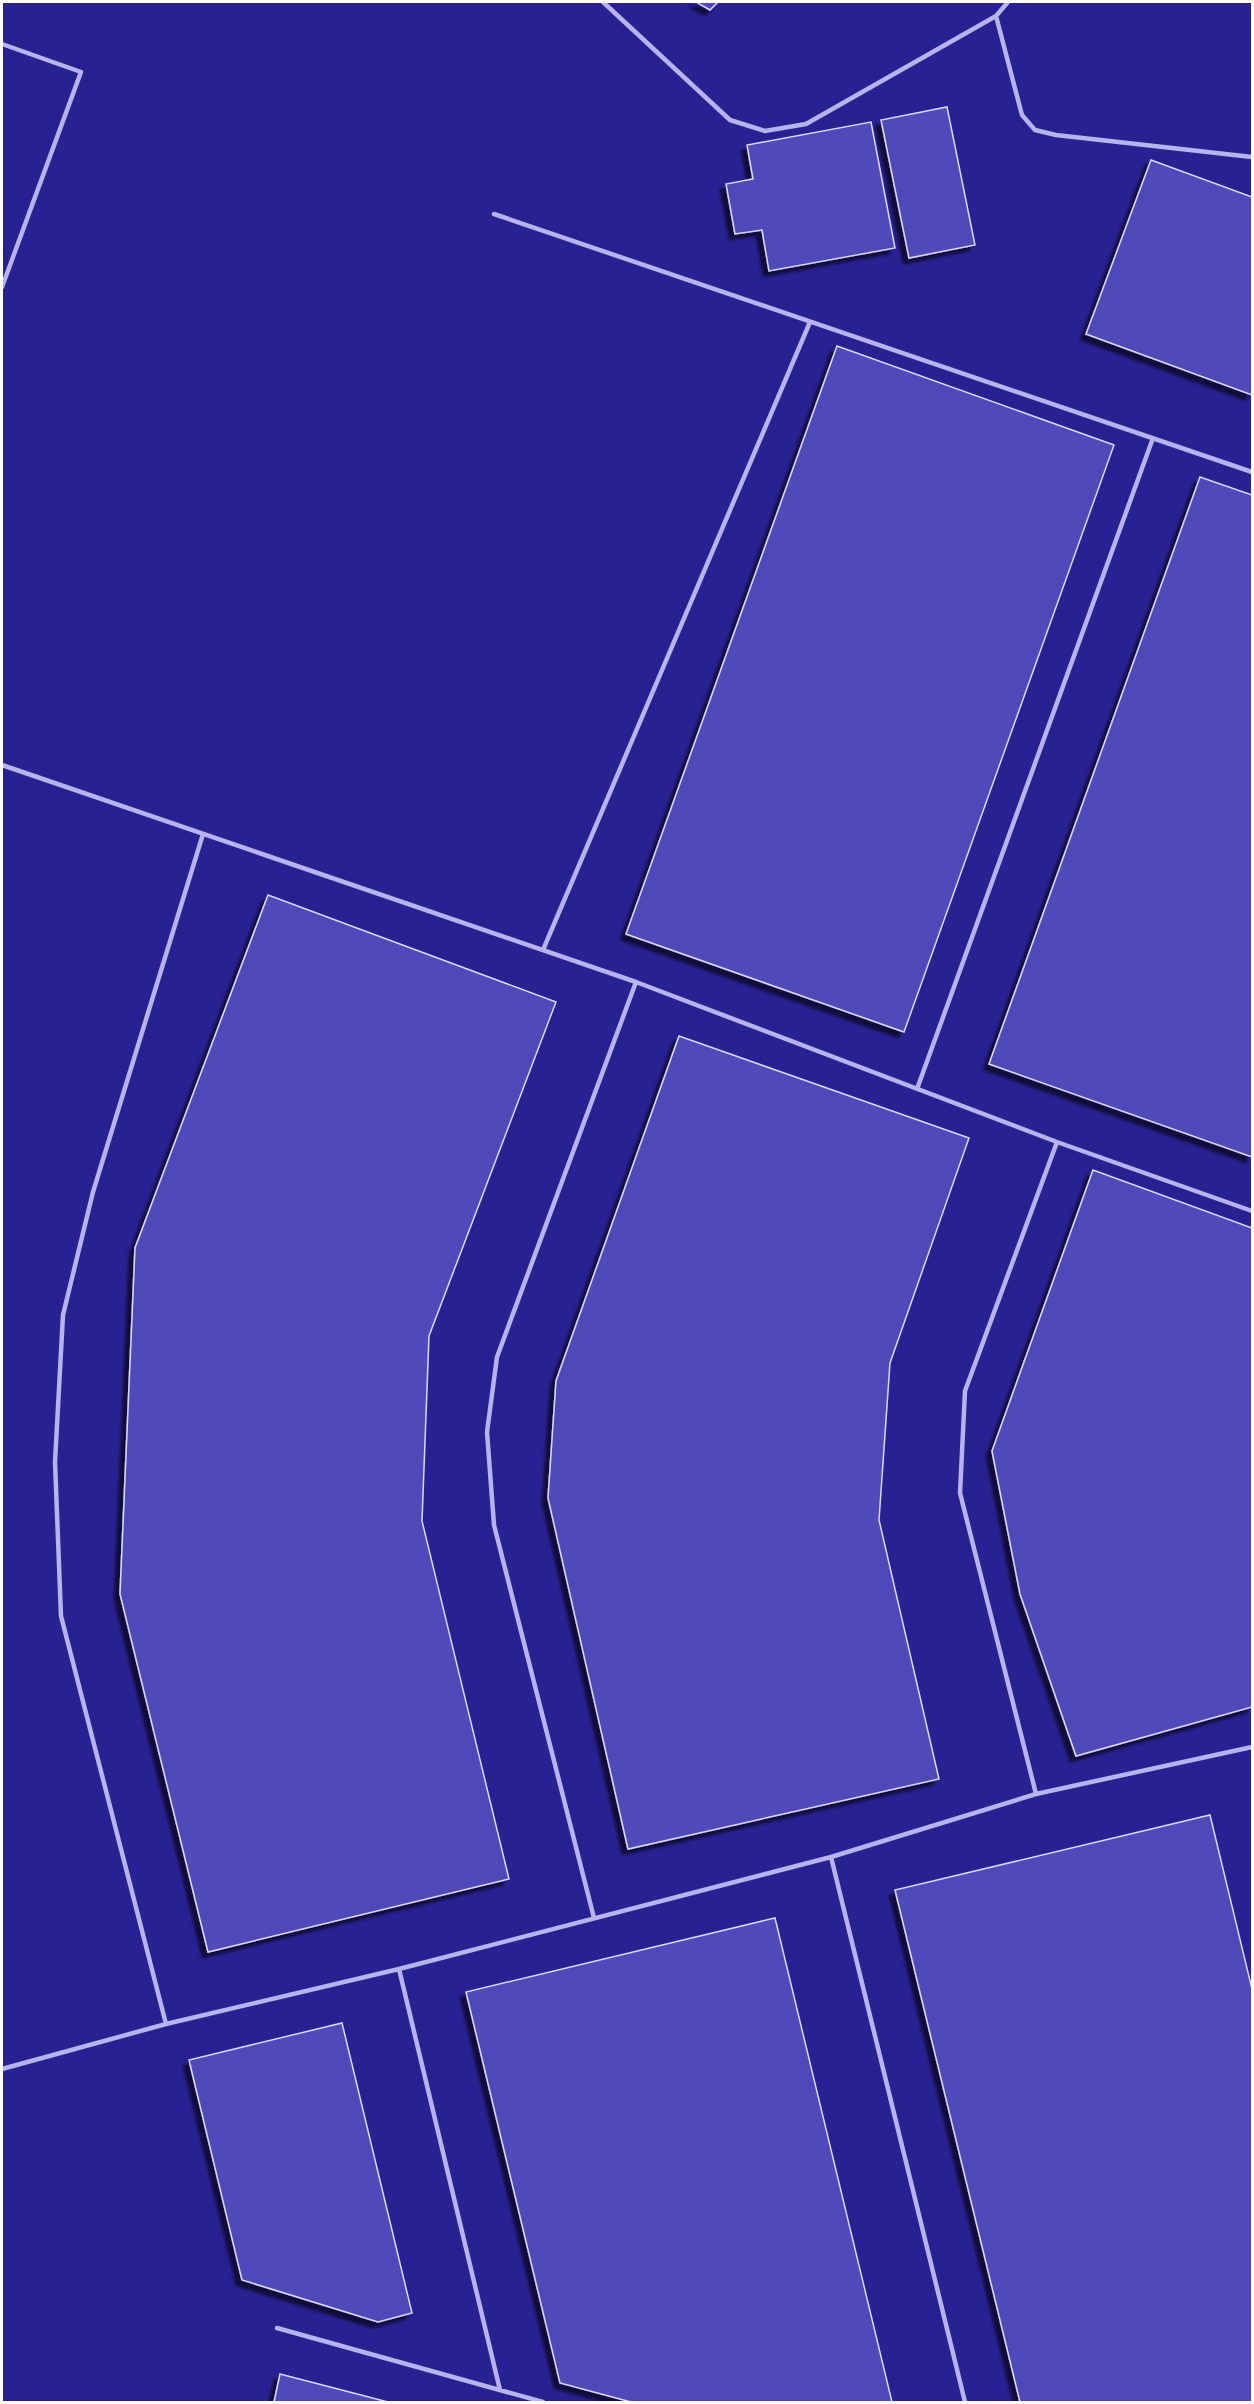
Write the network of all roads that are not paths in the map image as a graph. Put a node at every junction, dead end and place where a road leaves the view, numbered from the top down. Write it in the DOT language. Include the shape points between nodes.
graph roads {
  1 [pos="603,2"];
  2 [pos="1008,2"];
  3 [pos="996,16"];
  4 [pos="2,44"];
  5 [pos="1252,157"];
  6 [pos="494,214"];
  7 [pos="2,287"];
  8 [pos="810,322"];
  9 [pos="1153,438"];
  10 [pos="1252,472"];
  11 [pos="2,765"];
  12 [pos="203,834"];
  13 [pos="543,950"];
  14 [pos="636,982"];
  15 [pos="917,1089"];
  16 [pos="1057,1142"];
  17 [pos="1252,1211"];
  18 [pos="1252,1747"];
  19 [pos="1036,1794"];
  20 [pos="831,1857"];
  21 [pos="594,1918"];
  22 [pos="399,1969"];
  23 [pos="166,2024"];
  24 [pos="2,2069"];
  25 [pos="277,2328"];
  26 [pos="500,2390"];
  27 [pos="543,2403"];
  28 [pos="964,2403"];
  1 -- 3 [label="lane" via="730,120 765,131 806,124"];
  2 -- 3 [label="lane"];
  3 -- 5 [label="lane" via="1022,115 1035,130"];
  4 -- 7 [label="lane" via="81,72"];
  6 -- 8 [label="lane"];
  8 -- 9 [label="lane"];
  8 -- 13 [label="lane"];
  9 -- 10 [label="lane"];
  9 -- 15 [label="lane"];
  11 -- 12 [label="lane"];
  12 -- 13 [label="lane"];
  12 -- 23 [label="lane" via="93,1192 63,1315 55,1462 62,1616"];
  13 -- 14 [label="lane"];
  14 -- 15 [label="lane"];
  14 -- 21 [label="lane" via="497,1357 487,1432 494,1524"];
  15 -- 16 [label="lane"];
  16 -- 17 [label="lane"];
  16 -- 19 [label="lane" via="965,1391 960,1493"];
  18 -- 19 [label="lane"];
  19 -- 20 [label="lane"];
  20 -- 21 [label="lane"];
  20 -- 28 [label="lane"];
  21 -- 22 [label="lane"];
  22 -- 23 [label="lane"];
  22 -- 26 [label="lane"];
  23 -- 24 [label="lane"];
  25 -- 26 [label="lane"];
  26 -- 27 [label="lane"];
}
